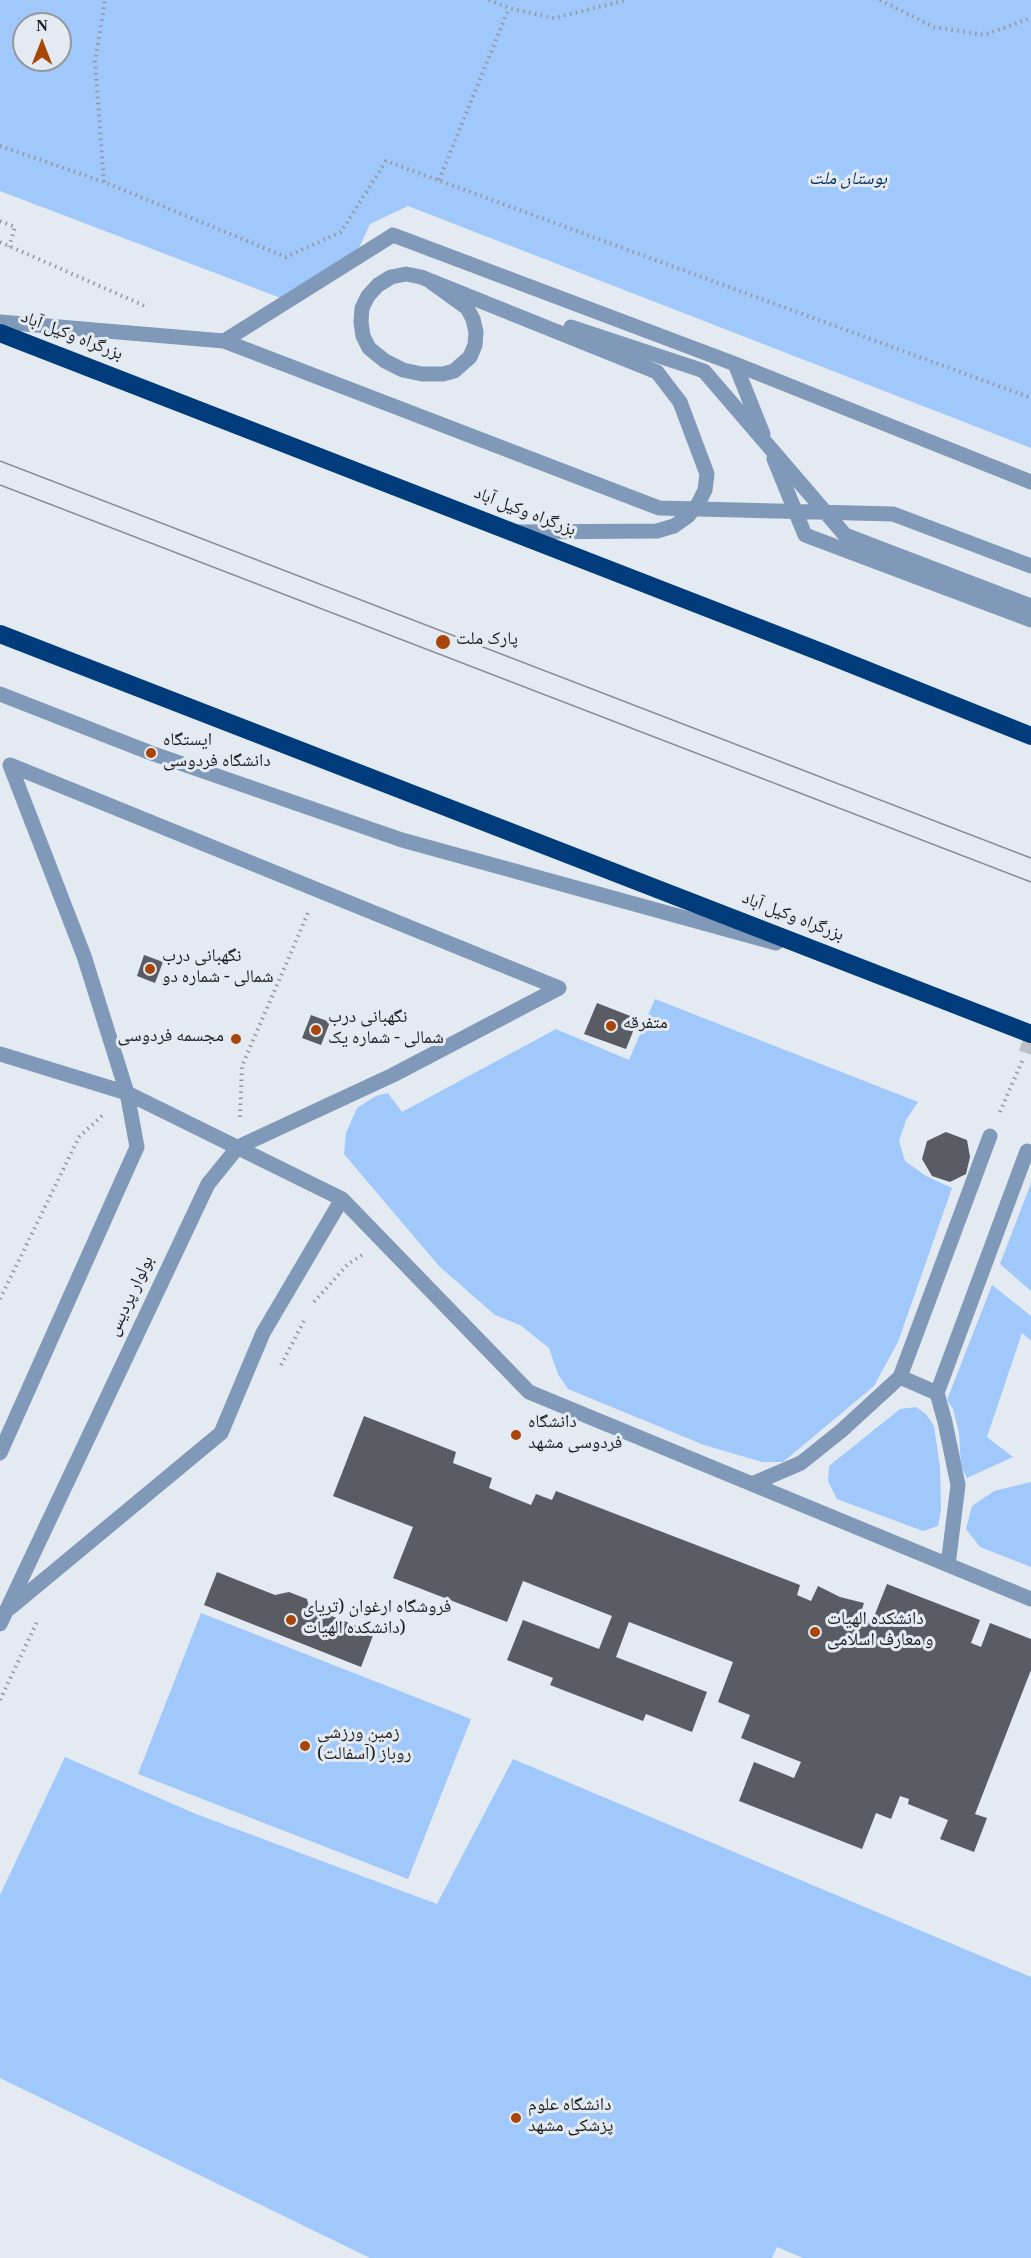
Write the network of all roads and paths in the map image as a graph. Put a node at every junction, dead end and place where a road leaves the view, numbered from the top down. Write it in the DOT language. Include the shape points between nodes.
graph roads {
  1 [pos="105,0"];
  2 [pos="489,0"];
  3 [pos="627,0"];
  4 [pos="880,0"];
  5 [pos="509,8"];
  6 [pos="1031,18"];
  7 [pos="440,180"];
  8 [pos="104,182"];
  9 [pos="0,221"];
  10 [pos="0,242"];
  11 [pos="9,246"];
  12 [pos="149,308"];
  13 [pos="0,322"];
  14 [pos="0,333"];
  15 [pos="224,341"];
  16 [pos="735,364"];
  17 [pos="1031,482"];
  18 [pos="513,532"];
  19 [pos="1031,566"];
  20 [pos="1031,606"];
  21 [pos="1031,620"];
  22 [pos="0,634"];
  23 [pos="0,694"];
  24 [pos="1031,736"];
  25 [pos="317,890"];
  26 [pos="843,961"];
  27 [pos="1031,1034"];
  28 [pos="1026,1053"];
  29 [pos="0,1054"];
  30 [pos="127,1093"];
  31 [pos="1000,1112"];
  32 [pos="990,1136"];
  33 [pos="238,1147"];
  34 [pos="1027,1151"];
  35 [pos="342,1199"];
  36 [pos="0,1299"];
  37 [pos="900,1377"];
  38 [pos="937,1394"];
  39 [pos="0,1453"];
  40 [pos="752,1484"];
  41 [pos="948,1565"];
  42 [pos="1031,1599"];
  43 [pos="3,1618"];
  1 -- 8 [label="path" via="95,62"];
  2 -- 5 [label="path"];
  3 -- 5 [label="path" via="554,18"];
  4 -- 6 [label="path" via="934,27 984,34"];
  5 -- 7 [label="path"];
  9 -- 11 [label="path" via="15,227"];
  10 -- 11 [label="path"];
  11 -- 12 [label="path"];
  13 -- 15 [label="street"];
  14 -- 18 [label="highway, بزرگراه وکیل آباد"];
  15 -- 16 [label="street" via="393,235"];
  15 -- 19 [label="street" via="659,508 893,514"];
  16 -- 17 [label="street"];
  16 -- 21 [label="street" via="805,535"];
  18 -- 20 [label="street" via="657,531 688,516 702,497 707,474 680,402 657,372 475,298 453,290 442,285 421,277 391,277 368,296 361,322 369,348 402,370 443,374 462,365 475,345 476,332 467,308 431,282 442,286 454,289 704,371 845,535"];
  18 -- 24 [label="highway, بزرگراه وکیل آباد"];
  22 -- 26 [label="highway, بزرگراه وکیل آباد"];
  23 -- 26 [label="street" via="151,753 402,840"];
  25 -- 30 [label="street" via="10,765 84,956"];
  25 -- 33 [label="path" via="242,1066"];
  25 -- 33 [label="street, بولوار پردیس" via="560,988 393,1075"];
  26 -- 27 [label="highway, بزرگراه وکیل آباد"];
  28 -- 31 [label="path"];
  29 -- 30 [label="street"];
  30 -- 33 [label="street"];
  30 -- 36 [label="path" via="79,1137"];
  30 -- 39 [label="street" via="137,1147"];
  32 -- 37 [label="street"];
  33 -- 35 [label="street"];
  33 -- 43 [label="street, بولوار پردیس" via="208,1184"];
  34 -- 38 [label="street"];
  35 -- 40 [label="street" via="529,1392"];
  35 -- 43 [label="street" via="263,1334 221,1432"];
  37 -- 38 [label="street"];
  37 -- 40 [label="street" via="801,1463"];
  38 -- 41 [label="street" via="957,1485"];
  40 -- 41 [label="street"];
  41 -- 42 [label="street"];
}
